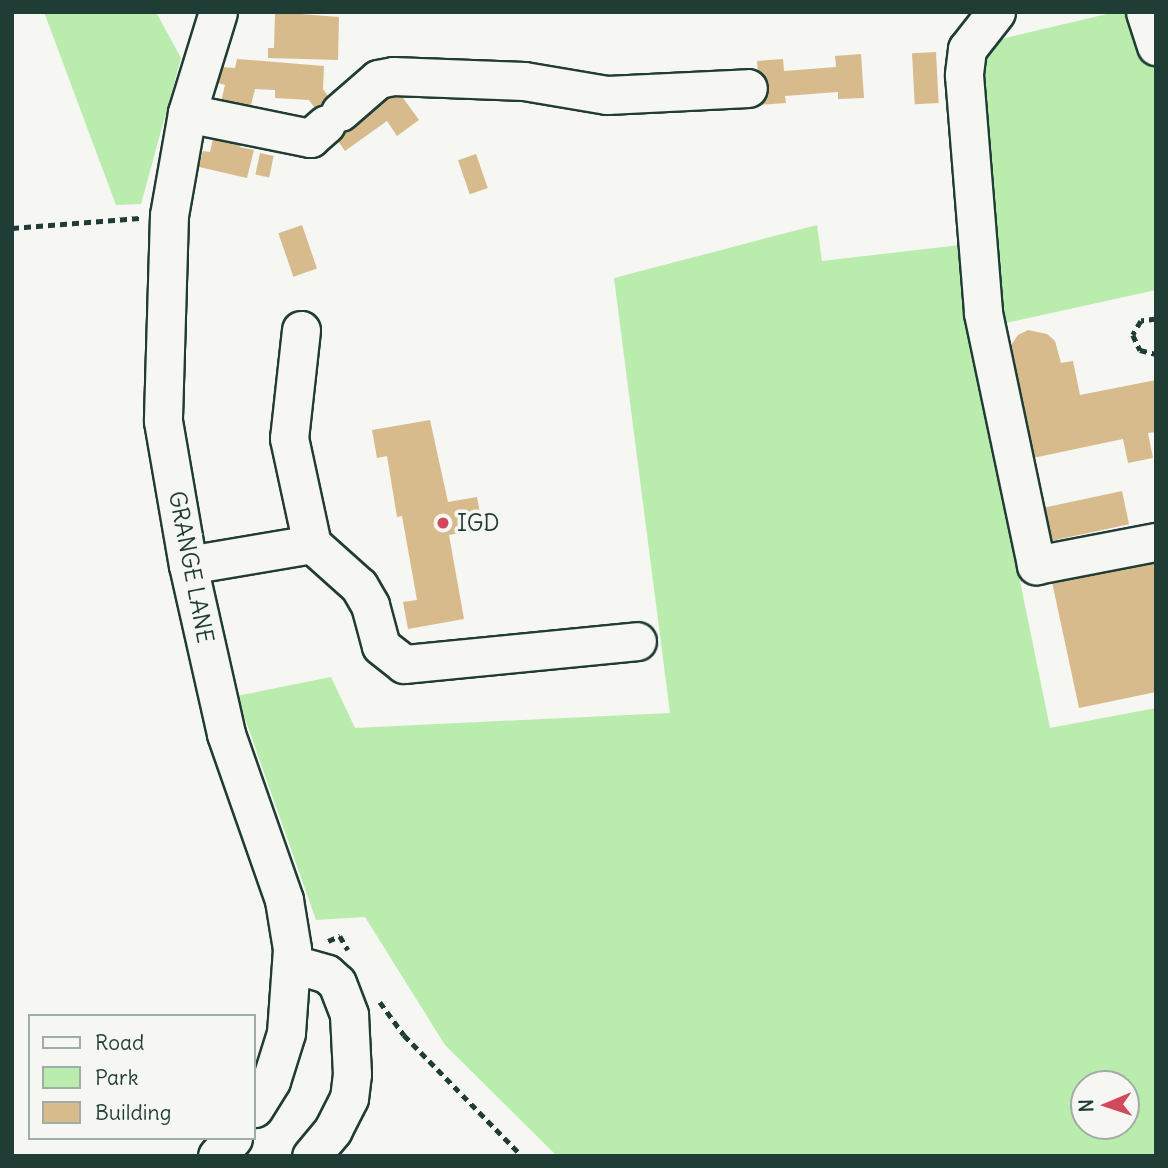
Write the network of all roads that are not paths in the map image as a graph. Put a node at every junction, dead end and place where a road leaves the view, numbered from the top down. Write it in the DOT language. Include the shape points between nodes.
graph roads {
  1 [pos="218,12"];
  2 [pos="996,12"];
  3 [pos="1145,12"];
  4 [pos="1156,46"];
  5 [pos="748,88"];
  6 [pos="187,113"];
  7 [pos="300,330"];
  8 [pos="1156,542"];
  9 [pos="312,544"];
  10 [pos="188,565"];
  11 [pos="637,641"];
  12 [pos="293,956"];
  13 [pos="256,1105"];
  14 [pos="231,1140"];
  15 [pos="217,1156"];
  16 [pos="311,1156"];
  1 -- 6 [label="street, GRANGE LANE"];
  2 -- 8 [label="street" via="967,49 964,75 983,313 1036,565"];
  3 -- 4 [label="street"];
  5 -- 6 [label="street" via="607,94 524,81 393,76 378,79 310,138"];
  6 -- 10 [label="street, GRANGE LANE" via="169,215 163,421"];
  7 -- 9 [label="street" via="289,438"];
  9 -- 10 [label="street"];
  9 -- 11 [label="street" via="359,586 370,605 381,646 404,664"];
  10 -- 12 [label="street, GRANGE LANE" via="226,734 284,900"];
  12 -- 13 [label="street, GRANGE LANE" via="286,1033 271,1081"];
  12 -- 16 [label="street" via="337,984 349,1015 349,1098"];
  14 -- 15 [label="street"];
}
